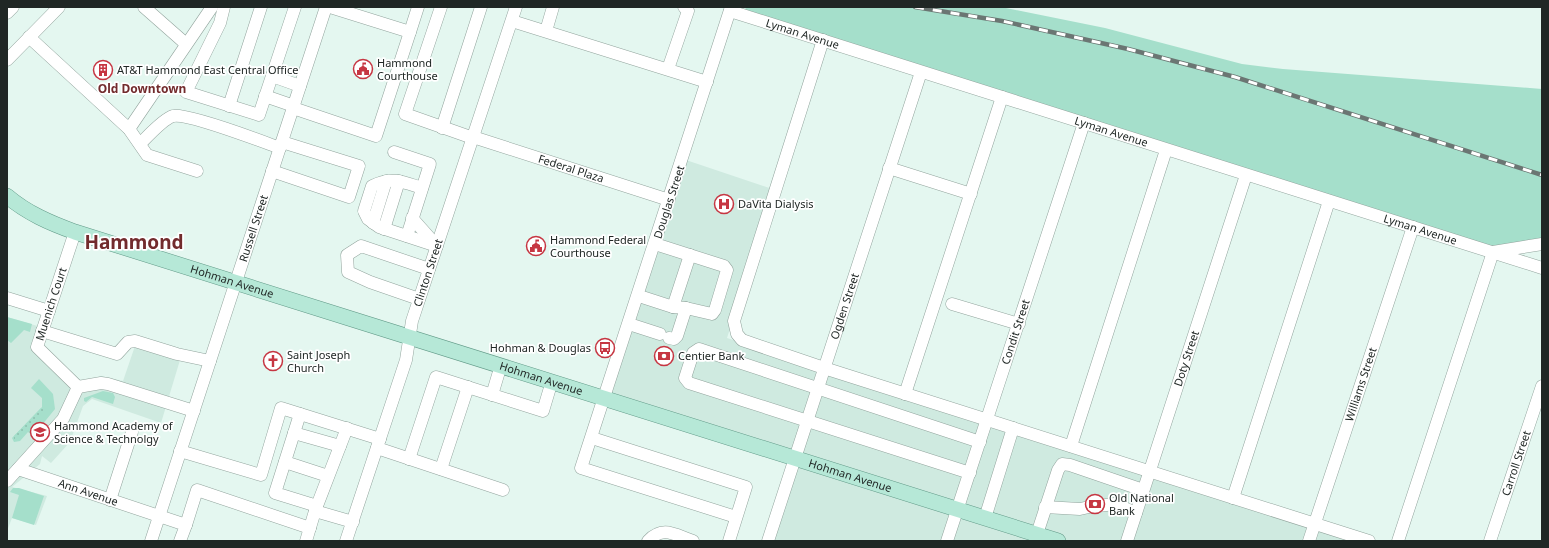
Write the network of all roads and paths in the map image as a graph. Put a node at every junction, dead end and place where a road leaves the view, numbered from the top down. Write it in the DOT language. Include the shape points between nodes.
graph roads {
  1 [pos="13,7"];
  2 [pos="59,7"];
  3 [pos="144,7"];
  4 [pos="212,7"];
  5 [pos="224,7"];
  6 [pos="261,7"];
  7 [pos="295,7"];
  8 [pos="326,7"];
  9 [pos="330,7"];
  10 [pos="418,7"];
  11 [pos="441,7"];
  12 [pos="481,7"];
  13 [pos="516,7"];
  14 [pos="553,7"];
  15 [pos="684,7"];
  16 [pos="731,9"];
  17 [pos="7,13"];
  18 [pos="512,21"];
  19 [pos="546,31"];
  20 [pos="410,32"];
  21 [pos="29,37"];
  22 [pos="822,40"];
  23 [pos="186,44"];
  24 [pos="8,56"];
  25 [pos="668,69"];
  26 [pos="921,72"];
  27 [pos="272,76"];
  28 [pos="707,82"];
  29 [pos="300,86"];
  30 [pos="265,96"];
  31 [pos="1002,97"];
  32 [pos="230,106"];
  33 [pos="293,107"];
  34 [pos="1084,123"];
  35 [pos="442,128"];
  36 [pos="129,129"];
  37 [pos="473,137"];
  38 [pos="140,144"];
  39 [pos="281,145"];
  40 [pos="1166,150"];
  41 [pos="394,152"];
  42 [pos="889,168"];
  43 [pos="197,171"];
  44 [pos="272,171"];
  45 [pos="1246,175"];
  46 [pos="390,181"];
  47 [pos="422,188"];
  48 [pos="971,194"];
  49 [pos="7,196"];
  50 [pos="669,200"];
  51 [pos="1329,201"];
  52 [pos="412,218"];
  53 [pos="376,225"];
  54 [pos="1413,227"];
  55 [pos="75,232"];
  56 [pos="407,236"];
  57 [pos="655,244"];
  58 [pos="1542,244"];
  59 [pos="437,246"];
  60 [pos="1493,252"];
  61 [pos="690,255"];
  62 [pos="429,268"];
  63 [pos="1542,268"];
  64 [pos="236,282"];
  65 [pos="638,296"];
  66 [pos="7,298"];
  67 [pos="419,298"];
  68 [pos="952,304"];
  69 [pos="673,308"];
  70 [pos="686,308"];
  71 [pos="49,311"];
  72 [pos="629,324"];
  73 [pos="1019,324"];
  74 [pos="42,331"];
  75 [pos="410,336"];
  76 [pos="210,361"];
  77 [pos="501,365"];
  78 [pos="824,368"];
  79 [pos="552,381"];
  80 [pos="1542,386"];
  81 [pos="78,387"];
  82 [pos="468,387"];
  83 [pos="818,388"];
  84 [pos="905,394"];
  85 [pos="492,395"];
  86 [pos="606,398"];
  87 [pos="194,411"];
  88 [pos="300,414"];
  89 [pos="988,420"];
  90 [pos="806,422"];
  91 [pos="347,428"];
  92 [pos="1013,428"];
  93 [pos="132,432"];
  94 [pos="294,433"];
  95 [pos="592,438"];
  96 [pos="980,442"];
  97 [pos="378,443"];
  98 [pos="340,446"];
  99 [pos="1070,446"];
  100 [pos="180,451"];
  101 [pos="795,457"];
  102 [pos="410,459"];
  103 [pos="285,462"];
  104 [pos="18,469"];
  105 [pos="441,469"];
  106 [pos="1149,471"];
  107 [pos="970,473"];
  108 [pos="328,476"];
  109 [pos="7,481"];
  110 [pos="503,490"];
  111 [pos="1143,490"];
  112 [pos="1233,498"];
  113 [pos="110,500"];
  114 [pos="1045,507"];
  115 [pos="316,508"];
  116 [pos="958,509"];
  117 [pos="1136,513"];
  118 [pos="159,516"];
  119 [pos="736,517"];
  120 [pos="985,518"];
  121 [pos="353,522"];
  122 [pos="1315,524"];
  123 [pos="186,525"];
  124 [pos="310,528"];
  125 [pos="1037,534"];
  126 [pos="151,541"];
  127 [pos="180,541"];
  128 [pos="306,541"];
  129 [pos="346,541"];
  130 [pos="648,541"];
  131 [pos="693,541"];
  132 [pos="729,541"];
  133 [pos="768,541"];
  134 [pos="947,541"];
  135 [pos="1058,541"];
  136 [pos="1127,541"];
  137 [pos="1309,541"];
  138 [pos="1368,541"];
  139 [pos="1398,541"];
  140 [pos="1490,541"];
  1 -- 17 [label="street"];
  2 -- 21 [label="street"];
  3 -- 23 [label="street"];
  4 -- 23 [label="street"];
  5 -- 32 [label="street" via="220,23 186,92"];
  6 -- 32 [label="street"];
  7 -- 27 [label="street"];
  8 -- 29 [label="street, Russell Street"];
  9 -- 20 [label="street"];
  10 -- 20 [label="street"];
  11 -- 35 [label="street, Federal Plaza" via="405,114"];
  12 -- 35 [label="street"];
  13 -- 18 [label="street, Clinton Street"];
  14 -- 19 [label="street"];
  15 -- 25 [label="street" via="688,11"];
  16 -- 22 [label="street, Lyman Avenue"];
  16 -- 28 [label="street, Douglas Street"];
  18 -- 19 [label="street"];
  18 -- 37 [label="street, Clinton Street"];
  19 -- 25 [label="street"];
  20 -- 33 [label="street" via="376,136"];
  21 -- 24 [label="street"];
  21 -- 36 [label="street"];
  22 -- 26 [label="street, Lyman Avenue"];
  22 -- 78 [label="street" via="734,321 737,334 742,340"];
  23 -- 36 [label="street"];
  25 -- 28 [label="street"];
  26 -- 31 [label="street, Lyman Avenue"];
  26 -- 42 [label="street, Ogden Street"];
  27 -- 29 [label="street"];
  27 -- 30 [label="street"];
  28 -- 50 [label="street, Douglas Street"];
  29 -- 33 [label="street, Russell Street"];
  30 -- 32 [label="street" via="259,115"];
  30 -- 33 [label="street"];
  31 -- 34 [label="street, Lyman Avenue"];
  31 -- 48 [label="street"];
  33 -- 39 [label="street, Russell Street"];
  34 -- 40 [label="street, Lyman Avenue"];
  34 -- 73 [label="street, Condit Street"];
  35 -- 37 [label="street, Federal Plaza"];
  36 -- 38 [label="street"];
  37 -- 50 [label="street, Federal Plaza"];
  37 -- 59 [label="street, Clinton Street"];
  38 -- 39 [label="street" via="173,116 191,118"];
  38 -- 43 [label="street" via="147,155"];
  39 -- 44 [label="street, Russell Street"];
  39 -- 44 [label="street" via="359,166 349,197"];
  40 -- 45 [label="street, Lyman Avenue"];
  40 -- 99 [label="street"];
  41 -- 47 [label="street" via="430,164"];
  42 -- 48 [label="street"];
  42 -- 78 [label="street, Ogden Street"];
  44 -- 64 [label="street, Russell Street"];
  45 -- 51 [label="street, Lyman Avenue"];
  45 -- 106 [label="street, Doty Street"];
  46 -- 47 [label="street"];
  46 -- 53 [label="street"];
  46 -- 53 [label="street"];
  47 -- 52 [label="street"];
  48 -- 84 [label="street"];
  49 -- 55 [label="main road, Hohman Avenue" via="39,218"];
  50 -- 57 [label="street, Douglas Street"];
  51 -- 54 [label="street, Lyman Avenue"];
  51 -- 112 [label="street"];
  52 -- 56 [label="street"];
  52 -- 59 [label="street"];
  53 -- 56 [label="street"];
  54 -- 60 [label="street, Lyman Avenue"];
  54 -- 122 [label="street, Williams Street"];
  55 -- 64 [label="main road, Hohman Avenue"];
  55 -- 71 [label="street, Muenich Court"];
  56 -- 59 [label="street"];
  57 -- 61 [label="street"];
  57 -- 65 [label="street, Douglas Street"];
  58 -- 60 [label="street, Lyman Avenue"];
  59 -- 62 [label="street, Clinton Street"];
  60 -- 63 [label="street, Lyman Avenue"];
  60 -- 139 [label="street"];
  61 -- 69 [label="street"];
  61 -- 70 [label="street" via="724,266 727,270 712,314"];
  62 -- 67 [label="street, Clinton Street"];
  62 -- 67 [label="street" via="361,246 347,255 348,272"];
  64 -- 75 [label="main road, Hohman Avenue"];
  64 -- 76 [label="street, Russell Street"];
  65 -- 69 [label="street"];
  65 -- 72 [label="street, Douglas Street"];
  66 -- 71 [label="street"];
  67 -- 75 [label="street, Clinton Street"];
  68 -- 73 [label="street"];
  69 -- 70 [label="street"];
  70 -- 72 [label="street" via="674,339"];
  71 -- 74 [label="street, Muenich Court"];
  72 -- 86 [label="street, Douglas Street"];
  73 -- 89 [label="street, Condit Street"];
  74 -- 76 [label="street" via="117,354 128,342 135,341"];
  74 -- 81 [label="street, Muenich Court" via="37,347"];
  75 -- 77 [label="main road, Hohman Avenue"];
  75 -- 97 [label="street, Clinton Street" via="406,360"];
  76 -- 87 [label="street, Russell Street"];
  77 -- 79 [label="main road, Hohman Avenue"];
  77 -- 85 [label="street"];
  78 -- 83 [label="street, Ogden Street"];
  78 -- 84 [label="street"];
  79 -- 85 [label="street" via="543,411"];
  79 -- 86 [label="main road, Hohman Avenue"];
  80 -- 140 [label="street, Carroll Street"];
  81 -- 87 [label="street" via="108,384"];
  81 -- 104 [label="street" via="63,419"];
  82 -- 85 [label="street"];
  82 -- 102 [label="street" via="436,377"];
  82 -- 105 [label="street"];
  83 -- 90 [label="street, Ogden Street"];
  83 -- 90 [label="street" via="699,349 693,353 685,378 689,383"];
  83 -- 96 [label="street"];
  84 -- 89 [label="street"];
  86 -- 95 [label="street, Douglas Street"];
  86 -- 101 [label="main road, Hohman Avenue"];
  87 -- 100 [label="street, Russell Street"];
  88 -- 91 [label="street"];
  88 -- 94 [label="street"];
  88 -- 100 [label="street" via="281,408 261,475"];
  89 -- 92 [label="street"];
  89 -- 96 [label="street, Condit Street"];
  90 -- 101 [label="street, Ogden Street"];
  90 -- 107 [label="street"];
  91 -- 97 [label="street"];
  91 -- 98 [label="street"];
  92 -- 99 [label="street"];
  92 -- 120 [label="street"];
  93 -- 113 [label="street"];
  94 -- 98 [label="street"];
  94 -- 103 [label="street"];
  95 -- 119 [label="street" via="746,487"];
  95 -- 119 [label="street, Douglas Street" via="581,468"];
  96 -- 107 [label="street, Condit Street"];
  97 -- 102 [label="street"];
  97 -- 121 [label="street, Clinton Street"];
  98 -- 108 [label="street"];
  99 -- 106 [label="street"];
  100 -- 118 [label="street, Russell Street"];
  101 -- 116 [label="main road, Hohman Avenue"];
  101 -- 133 [label="street, Ogden Street"];
  102 -- 105 [label="street"];
  103 -- 108 [label="street"];
  103 -- 115 [label="street" via="276,493"];
  104 -- 109 [label="street"];
  104 -- 113 [label="street, Ann Avenue"];
  105 -- 110 [label="street"];
  106 -- 111 [label="street, Doty Street"];
  106 -- 112 [label="street"];
  107 -- 116 [label="street, Condit Street"];
  108 -- 115 [label="street"];
  111 -- 114 [label="street" via="1070,464 1062,464"];
  111 -- 117 [label="street, Doty Street"];
  112 -- 122 [label="street"];
  113 -- 118 [label="street, Ann Avenue"];
  114 -- 117 [label="street" via="1080,509 1115,504"];
  114 -- 125 [label="street"];
  115 -- 121 [label="street"];
  115 -- 124 [label="street"];
  116 -- 120 [label="main road, Hohman Avenue"];
  116 -- 134 [label="street, Condit Street"];
  117 -- 136 [label="street, Doty Street"];
  118 -- 123 [label="street, Ann Avenue"];
  118 -- 126 [label="street, Russell Street"];
  119 -- 132 [label="street"];
  120 -- 125 [label="main road, Hohman Avenue"];
  121 -- 129 [label="street, Clinton Street"];
  122 -- 137 [label="street, Williams Street"];
  122 -- 138 [label="street"];
  123 -- 124 [label="street" via="197,490"];
  123 -- 127 [label="street"];
  124 -- 128 [label="street"];
  125 -- 135 [label="main road, Hohman Avenue"];
  130 -- 131 [label="street" via="664,531"];
}
